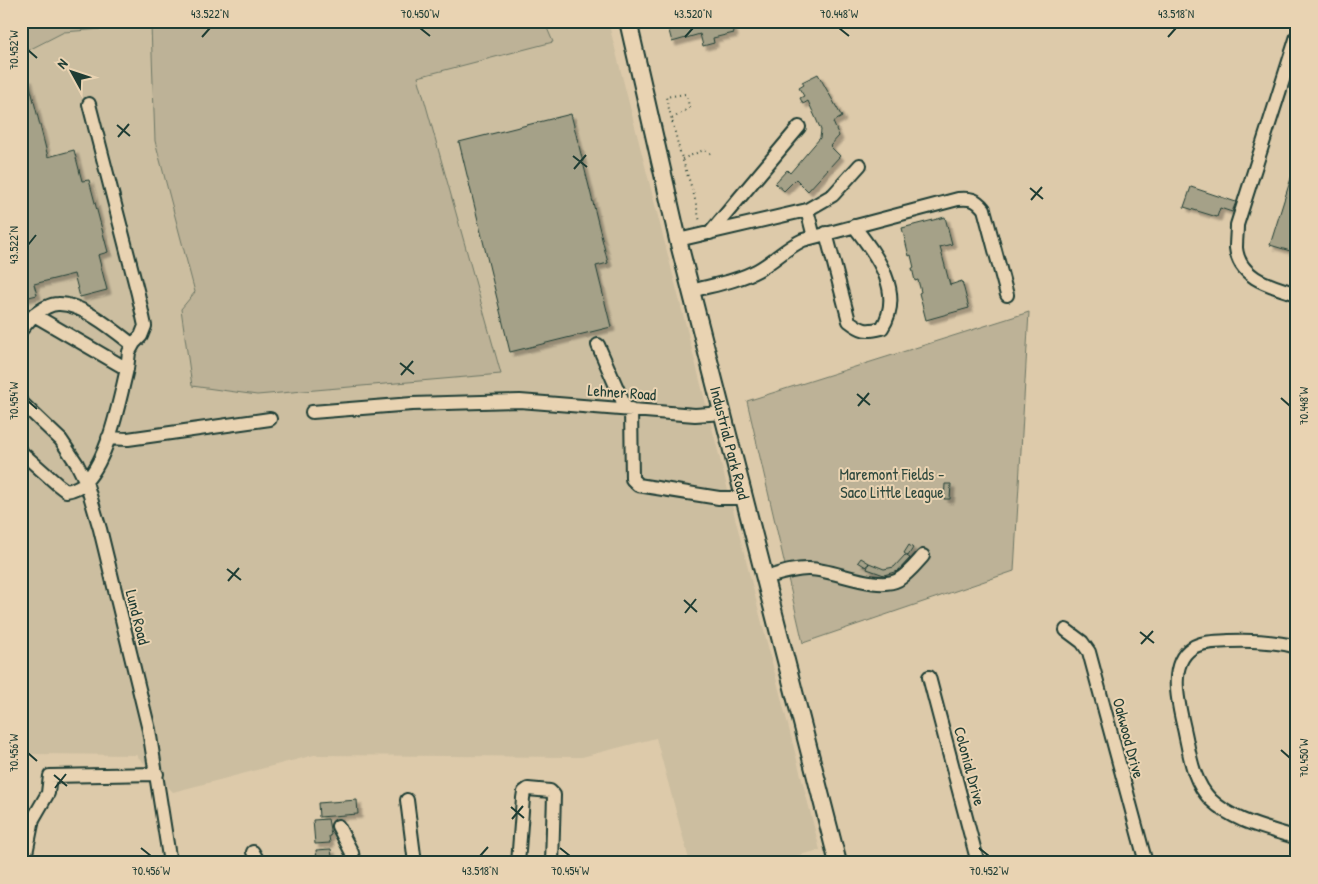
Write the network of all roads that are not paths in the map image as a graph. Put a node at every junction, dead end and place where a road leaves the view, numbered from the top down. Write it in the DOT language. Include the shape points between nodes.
graph roads {
  1 [pos="628,21"];
  2 [pos="1297,36"];
  3 [pos="89,104"];
  4 [pos="799,127"];
  5 [pos="860,165"];
  6 [pos="807,210"];
  7 [pos="854,226"];
  8 [pos="706,234"];
  9 [pos="820,235"];
  10 [pos="678,240"];
  11 [pos="691,291"];
  12 [pos="1006,294"];
  13 [pos="1297,294"];
  14 [pos="34,315"];
  15 [pos="21,330"];
  16 [pos="133,345"];
  17 [pos="598,345"];
  18 [pos="127,369"];
  19 [pos="21,402"];
  20 [pos="629,409"];
  21 [pos="312,412"];
  22 [pos="723,413"];
  23 [pos="270,419"];
  24 [pos="108,438"];
  25 [pos="21,452"];
  26 [pos="86,482"];
  27 [pos="745,498"];
  28 [pos="923,556"];
  29 [pos="765,578"];
  30 [pos="1066,630"];
  31 [pos="1297,647"];
  32 [pos="929,677"];
  33 [pos="157,774"];
  34 [pos="407,800"];
  35 [pos="338,826"];
  36 [pos="1297,838"];
  37 [pos="24,863"];
  38 [pos="170,863"];
  39 [pos="354,863"];
  40 [pos="415,863"];
  41 [pos="518,863"];
  42 [pos="552,863"];
  43 [pos="838,863"];
  44 [pos="978,863"];
  45 [pos="1146,863"];
  1 -- 10 [label="main road, Industrial Park Road"];
  2 -- 13 [label="street" via="1237,224 1236,249 1244,270 1251,276"];
  3 -- 16 [label="street" via="144,317 144,331"];
  4 -- 8 [label="street"];
  5 -- 6 [label="street" via="833,195"];
  6 -- 8 [label="street"];
  6 -- 9 [label="street"];
  7 -- 9 [label="street"];
  7 -- 9 [label="street" via="880,262 887,280 888,318 882,328 871,331 860,329 849,321"];
  7 -- 12 [label="street" via="958,199 978,201 984,209"];
  8 -- 10 [label="street"];
  9 -- 11 [label="street" via="793,244 756,271 740,278"];
  10 -- 11 [label="main road, Industrial Park Road"];
  11 -- 22 [label="main road, Industrial Park Road"];
  14 -- 15 [label="street"];
  14 -- 16 [label="street" via="53,305 68,305 101,321"];
  14 -- 18 [label="street"];
  16 -- 18 [label="street"];
  17 -- 20 [label="street"];
  18 -- 24 [label="street"];
  19 -- 26 [label="street, Lund Road" via="61,440"];
  20 -- 21 [label="street, Lehner Road" via="520,401 412,404"];
  20 -- 22 [label="street, Lehner Road" via="695,415"];
  20 -- 27 [label="street" via="632,479 638,485 719,498"];
  22 -- 27 [label="main road, Industrial Park Road"];
  23 -- 24 [label="street"];
  24 -- 26 [label="street" via="98,464"];
  25 -- 26 [label="street" via="66,490"];
  26 -- 33 [label="street, Lund Road" via="149,730"];
  27 -- 29 [label="main road, Industrial Park Road"];
  28 -- 29 [label="street" via="897,581 888,583 872,583 810,568"];
  29 -- 43 [label="main road, Industrial Park Road"];
  30 -- 45 [label="street, Oakwood Drive" via="1089,652"];
  31 -- 36 [label="street" via="1256,641 1197,645 1190,648 1181,661 1176,691 1193,769 1205,794 1234,816"];
  32 -- 44 [label="street, Colonial Drive"];
  33 -- 37 [label="street" via="50,776 48,793 33,819"];
  33 -- 38 [label="street, Lund Road"];
  34 -- 40 [label="street"];
  35 -- 39 [label="street"];
  41 -- 42 [label="street" via="523,798 528,789 550,791 554,795"];
}
